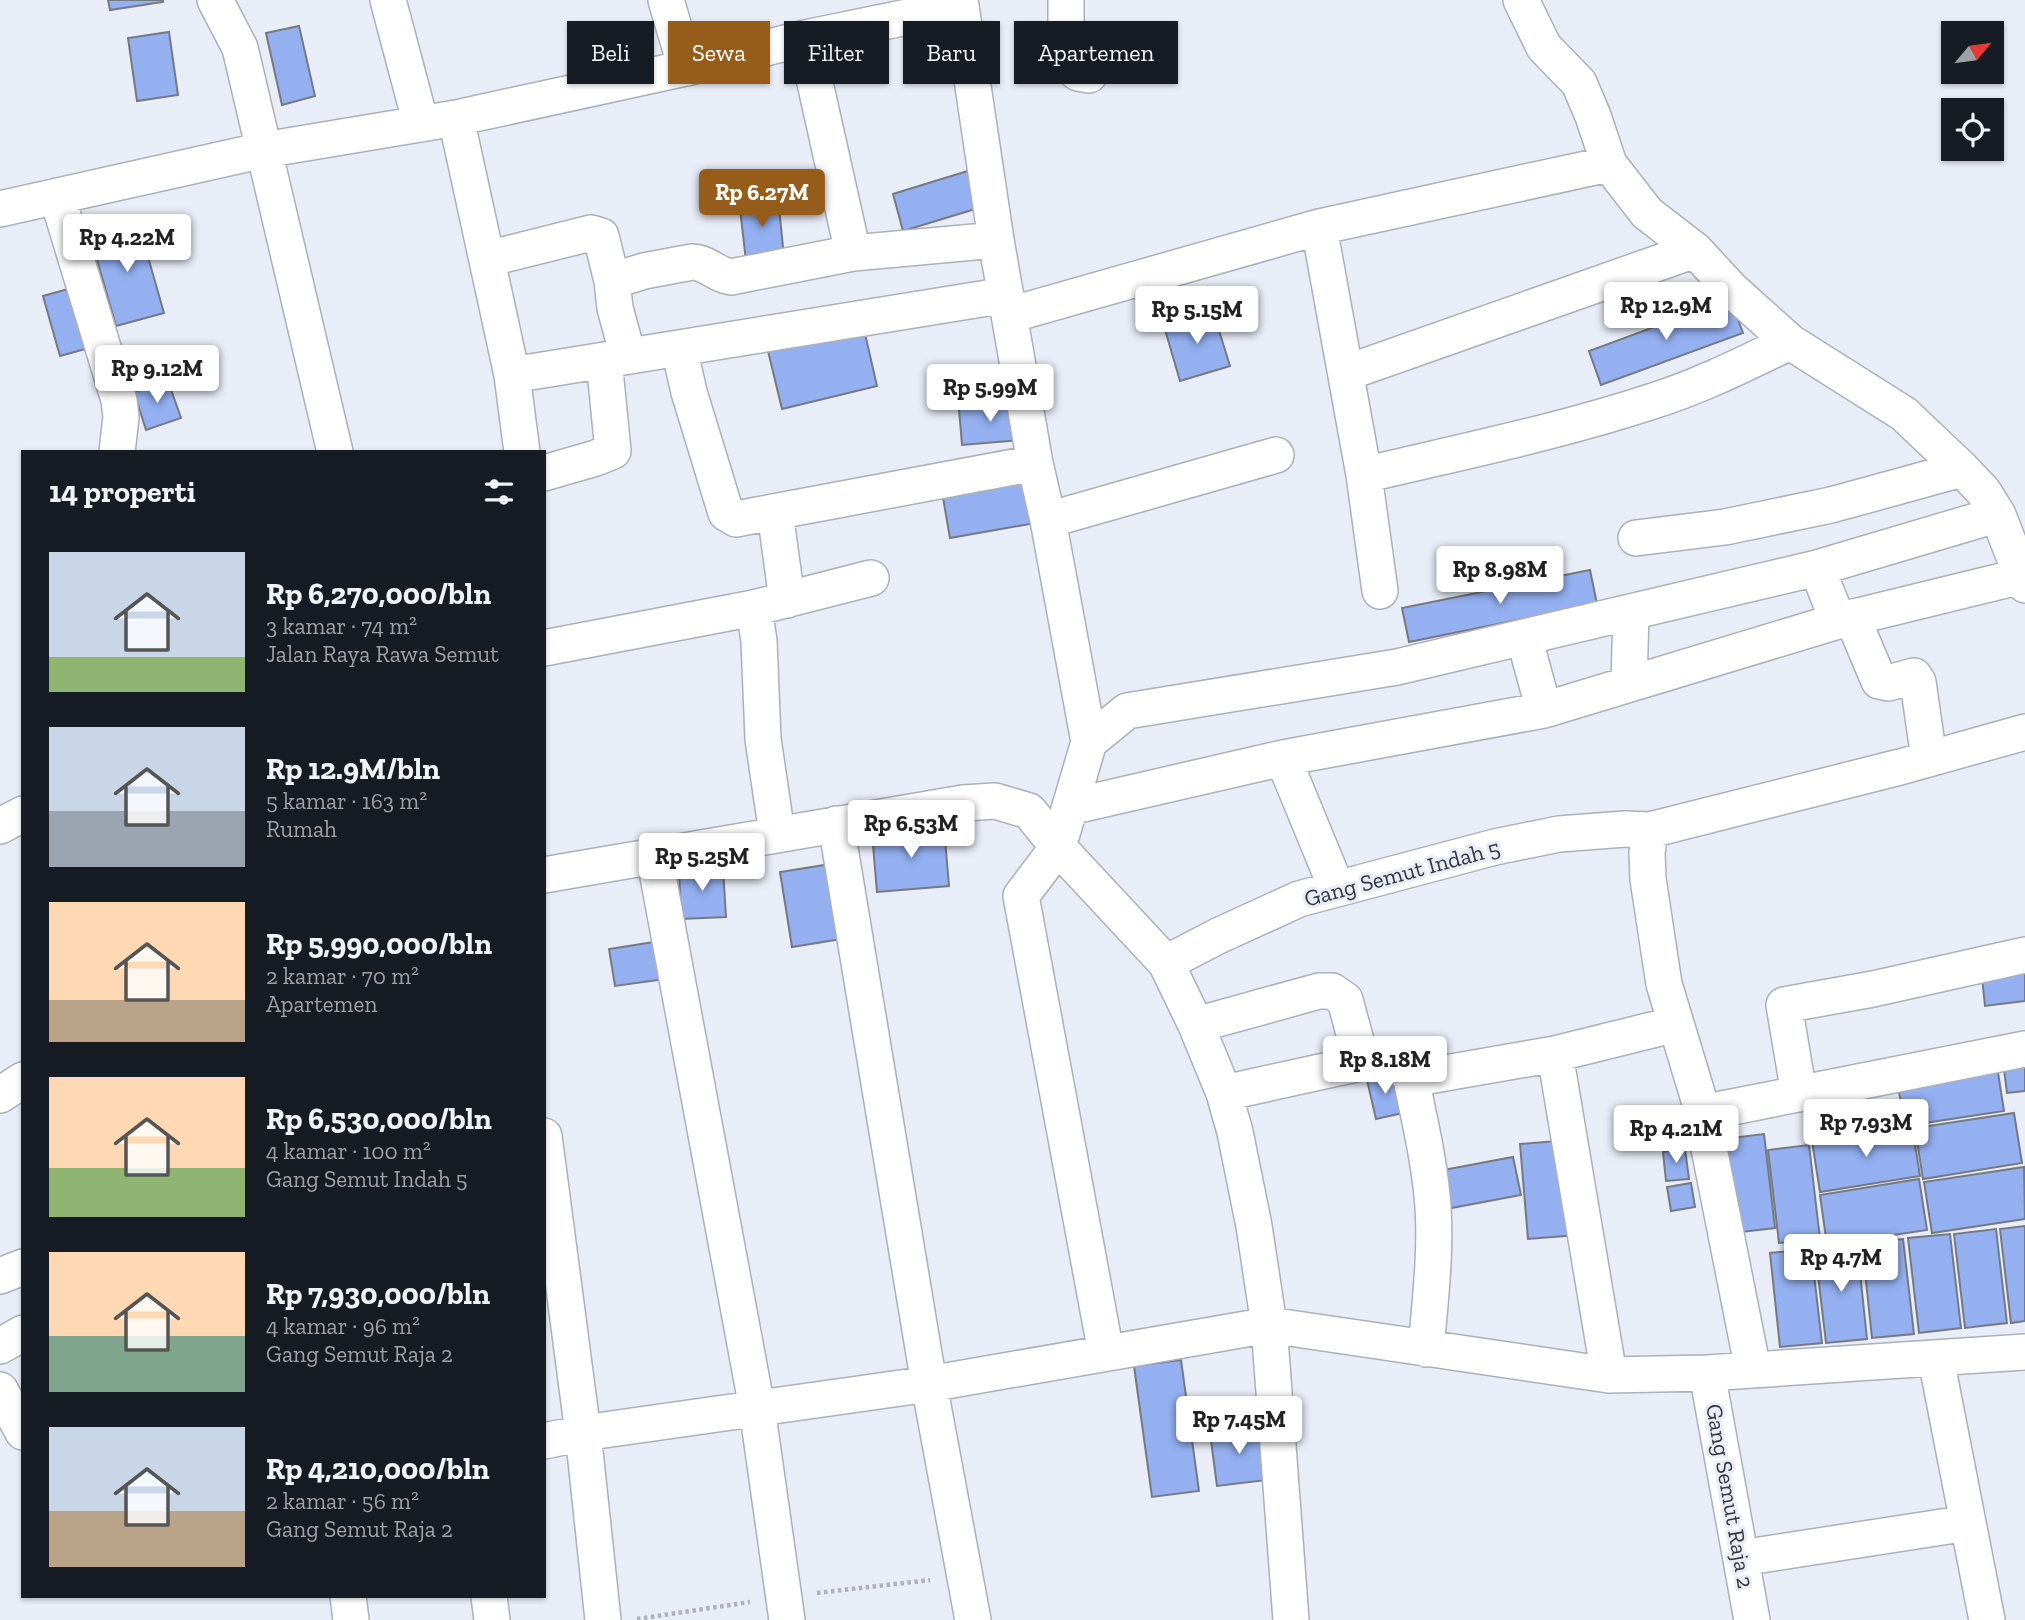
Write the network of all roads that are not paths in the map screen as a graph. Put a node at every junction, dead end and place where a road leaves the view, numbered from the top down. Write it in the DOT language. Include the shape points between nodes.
graph roads {
  1 [pos="215,0"];
  2 [pos="388,0"];
  3 [pos="666,0"];
  4 [pos="1066,0"];
  5 [pos="1521,0"];
  6 [pos="975,3"];
  7 [pos="672,21"];
  8 [pos="888,21"];
  9 [pos="1066,21"];
  10 [pos="668,72"];
  11 [pos="815,84"];
  12 [pos="456,118"];
  13 [pos="421,124"];
  14 [pos="264,150"];
  15 [pos="1609,164"];
  16 [pos="57,196"];
  17 [pos="0,209"];
  18 [pos="1319,227"];
  19 [pos="996,240"];
  20 [pos="1695,250"];
  21 [pos="853,253"];
  22 [pos="486,259"];
  23 [pos="612,281"];
  24 [pos="1008,305"];
  25 [pos="1790,341"];
  26 [pos="679,348"];
  27 [pos="616,358"];
  28 [pos="1346,373"];
  29 [pos="512,375"];
  30 [pos="117,450"];
  31 [pos="335,450"];
  32 [pos="522,450"];
  33 [pos="1276,454"];
  34 [pos="1035,463"];
  35 [pos="1962,469"];
  36 [pos="546,472"];
  37 [pos="1364,475"];
  38 [pos="775,512"];
  39 [pos="1048,520"];
  40 [pos="1979,520"];
  41 [pos="1636,538"];
  42 [pos="1817,568"];
  43 [pos="870,578"];
  44 [pos="2023,581"];
  45 [pos="1380,591"];
  46 [pos="788,600"];
  47 [pos="754,608"];
  48 [pos="1631,612"];
  49 [pos="1845,619"];
  50 [pos="1524,637"];
  51 [pos="546,648"];
  52 [pos="1629,684"];
  53 [pos="1544,710"];
  54 [pos="2025,732"];
  55 [pos="1089,742"];
  56 [pos="1283,758"];
  57 [pos="1929,759"];
  58 [pos="1070,807"];
  59 [pos="21,815"];
  60 [pos="836,824"];
  61 [pos="0,827"];
  62 [pos="1650,830"];
  63 [pos="777,834"];
  64 [pos="1058,847"];
  65 [pos="654,855"];
  66 [pos="546,875"];
  67 [pos="1337,889"];
  68 [pos="2025,956"];
  69 [pos="1166,963"];
  70 [pos="1676,1024"];
  71 [pos="1196,1025"];
  72 [pos="2025,1049"];
  73 [pos="1555,1054"];
  74 [pos="1362,1063"];
  75 [pos="1410,1079"];
  76 [pos="21,1081"];
  77 [pos="1224,1093"];
  78 [pos="1799,1094"];
  79 [pos="0,1095"];
  80 [pos="1702,1113"];
  81 [pos="546,1151"];
  82 [pos="21,1268"];
  83 [pos="0,1276"];
  84 [pos="1269,1325"];
  85 [pos="21,1334"];
  86 [pos="0,1346"];
  87 [pos="1426,1349"];
  88 [pos="2025,1352"];
  89 [pos="1106,1353"];
  90 [pos="1936,1359"];
  91 [pos="1753,1370"];
  92 [pos="1707,1373"];
  93 [pos="1609,1375"];
  94 [pos="929,1384"];
  95 [pos="0,1390"];
  96 [pos="757,1408"];
  97 [pos="21,1428"];
  98 [pos="583,1433"];
  99 [pos="546,1441"];
  100 [pos="1968,1523"];
  101 [pos="1741,1558"];
  102 [pos="348,1598"];
  103 [pos="489,1598"];
  104 [pos="351,1620"];
  105 [pos="492,1620"];
  106 [pos="603,1620"];
  107 [pos="788,1620"];
  108 [pos="973,1620"];
  109 [pos="1291,1620"];
  110 [pos="1752,1620"];
  111 [pos="1987,1620"];
  1 -- 14 [label="street" via="240,48"];
  2 -- 13 [label="street"];
  3 -- 7 [label="street"];
  4 -- 9 [label="street"];
  5 -- 15 [label="street" via="1544,47 1579,83"];
  6 -- 8 [label="street"];
  6 -- 19 [label="street"];
  10 -- 12 [label="street"];
  11 -- 21 [label="street"];
  12 -- 13 [label="street"];
  12 -- 22 [label="street"];
  13 -- 14 [label="street"];
  14 -- 16 [label="street"];
  14 -- 31 [label="street"];
  15 -- 18 [label="street"];
  15 -- 20 [label="street" via="1647,213"];
  16 -- 17 [label="street"];
  16 -- 30 [label="street" via="119,400"];
  18 -- 24 [label="street"];
  18 -- 28 [label="street"];
  19 -- 21 [label="street"];
  19 -- 24 [label="street"];
  20 -- 25 [label="street"];
  20 -- 28 [label="street"];
  21 -- 23 [label="street" via="731,277 692,262"];
  22 -- 23 [label="street" via="591,233 601,236"];
  22 -- 29 [label="street"];
  23 -- 27 [label="street"];
  24 -- 26 [label="street"];
  24 -- 34 [label="street"];
  25 -- 35 [label="street" via="1904,414"];
  25 -- 37 [label="street" via="1654,401"];
  26 -- 27 [label="street"];
  26 -- 38 [label="street" via="726,513 736,519"];
  27 -- 29 [label="street"];
  27 -- 36 [label="street" via="613,451"];
  28 -- 37 [label="street"];
  29 -- 32 [label="street"];
  33 -- 39 [label="street"];
  34 -- 38 [label="street"];
  34 -- 39 [label="street"];
  35 -- 41 [label="street" via="1831,505 1725,527"];
  35 -- 44 [label="street" via="1998,515"];
  37 -- 45 [label="street"];
  38 -- 46 [label="street"];
  39 -- 55 [label="street"];
  40 -- 42 [label="street"];
  42 -- 48 [label="street"];
  42 -- 49 [label="street"];
  43 -- 46 [label="street"];
  44 -- 49 [label="street"];
  46 -- 47 [label="street"];
  47 -- 51 [label="street"];
  47 -- 63 [label="street" via="763,739"];
  48 -- 50 [label="street"];
  48 -- 52 [label="street"];
  49 -- 52 [label="street"];
  49 -- 57 [label="street" via="1879,681 1914,676 1918,682"];
  50 -- 53 [label="street"];
  50 -- 55 [label="street" via="1397,667 1127,711"];
  52 -- 53 [label="street"];
  53 -- 56 [label="street"];
  54 -- 57 [label="street, Gang Semut Indah 5"];
  55 -- 58 [label="street"];
  56 -- 58 [label="street"];
  56 -- 67 [label="street"];
  57 -- 62 [label="street, Gang Semut Indah 5"];
  58 -- 64 [label="street"];
  59 -- 61 [label="street"];
  60 -- 63 [label="street"];
  60 -- 64 [label="street" via="995,801 1029,811"];
  60 -- 94 [label="street"];
  62 -- 67 [label="street, Gang Semut Indah 5" via="1559,834"];
  62 -- 70 [label="street" via="1648,879 1655,938"];
  63 -- 65 [label="street"];
  64 -- 69 [label="street"];
  64 -- 89 [label="street" via="1021,896"];
  65 -- 66 [label="street"];
  65 -- 96 [label="street"];
  67 -- 69 [label="street, Gang Semut Indah 5" via="1299,899"];
  68 -- 78 [label="street" via="1784,1005"];
  69 -- 71 [label="street"];
  70 -- 73 [label="street"];
  70 -- 80 [label="street"];
  71 -- 74 [label="street" via="1332,991 1345,1000"];
  71 -- 77 [label="street"];
  72 -- 78 [label="street"];
  73 -- 75 [label="street"];
  73 -- 93 [label="street"];
  74 -- 75 [label="street" via="1392,1060"];
  74 -- 77 [label="street"];
  75 -- 87 [label="street" via="1427,1154 1433,1210"];
  76 -- 79 [label="street"];
  77 -- 84 [label="street" via="1243,1172"];
  78 -- 80 [label="street"];
  80 -- 91 [label="street"];
  81 -- 98 [label="street"];
  82 -- 83 [label="street"];
  84 -- 87 [label="street"];
  84 -- 89 [label="street"];
  84 -- 109 [label="street"];
  85 -- 86 [label="street"];
  87 -- 93 [label="street"];
  88 -- 90 [label="street"];
  89 -- 94 [label="street"];
  90 -- 91 [label="street"];
  90 -- 100 [label="street"];
  91 -- 92 [label="street"];
  92 -- 93 [label="street"];
  92 -- 101 [label="street, Gang Semut Raja 2"];
  94 -- 96 [label="street"];
  94 -- 108 [label="street"];
  95 -- 97 [label="street"];
  96 -- 98 [label="street"];
  96 -- 107 [label="street"];
  98 -- 99 [label="street"];
  98 -- 106 [label="street"];
  100 -- 101 [label="street"];
  100 -- 111 [label="street"];
  101 -- 110 [label="street, Gang Semut Raja 2"];
  102 -- 104 [label="street"];
  103 -- 105 [label="street"];
}
